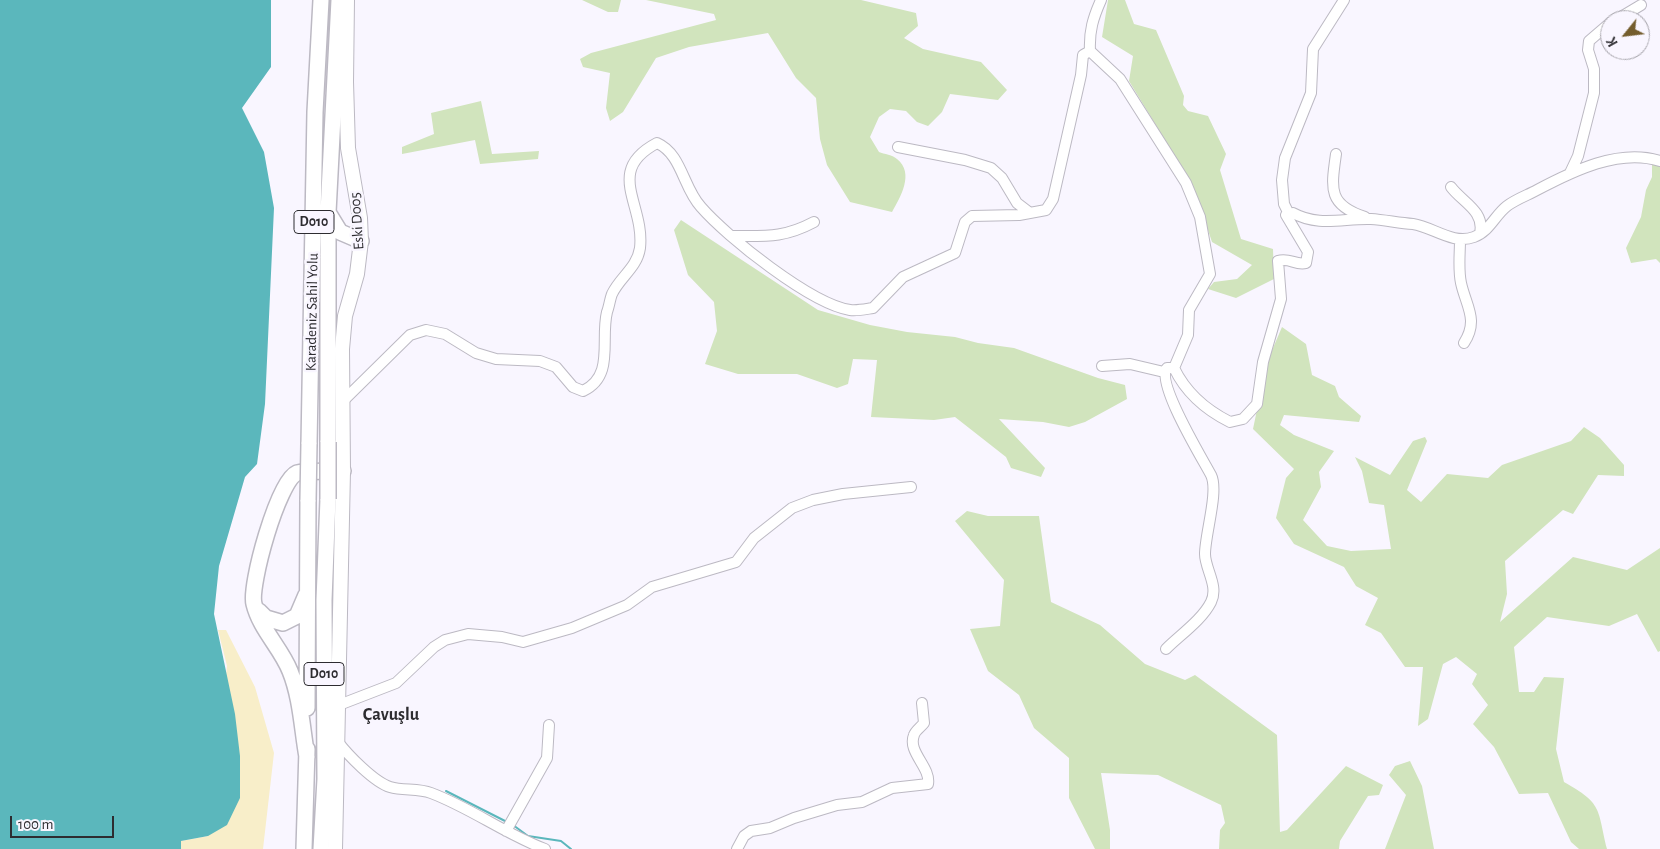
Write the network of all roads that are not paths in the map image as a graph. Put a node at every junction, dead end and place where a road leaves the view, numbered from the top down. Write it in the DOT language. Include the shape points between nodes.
graph roads {
  1 [pos="322,0"];
  2 [pos="339,0"];
  3 [pos="347,0"];
  4 [pos="1101,0"];
  5 [pos="1344,0"];
  6 [pos="1641,4"];
  7 [pos="1632,10"];
  8 [pos="1600,32"];
  9 [pos="1090,51"];
  10 [pos="898,147"];
  11 [pos="1336,154"];
  12 [pos="1660,161"];
  13 [pos="1570,173"];
  14 [pos="1451,188"];
  15 [pos="328,212"];
  16 [pos="1030,213"];
  17 [pos="1289,214"];
  18 [pos="1371,219"];
  19 [pos="814,222"];
  20 [pos="1480,233"];
  21 [pos="733,236"];
  22 [pos="359,240"];
  23 [pos="1460,240"];
  24 [pos="327,269"];
  25 [pos="1464,343"];
  26 [pos="1102,366"];
  27 [pos="1169,370"];
  28 [pos="341,403"];
  29 [pos="343,471"];
  30 [pos="911,487"];
  31 [pos="308,589"];
  32 [pos="252,596"];
  33 [pos="1166,649"];
  34 [pos="922,704"];
  35 [pos="339,705"];
  36 [pos="549,726"];
  37 [pos="338,742"];
  38 [pos="307,757"];
  39 [pos="506,831"];
  40 [pos="304,849"];
  41 [pos="321,849"];
  42 [pos="335,849"];
  43 [pos="545,849"];
  44 [pos="737,849"];
  1 -- 31 [label="highway, Karadeniz Sahil Yolu / D010, bridge" via="315,112"];
  2 -- 15 [label="highway, D010"];
  3 -- 22 [label="main road, Eski D005" via="347,140 360,218"];
  4 -- 9 [label="street" via="1091,24"];
  5 -- 17 [label="street" via="1313,50 1311,94 1285,158 1282,180 1284,204"];
  6 -- 7 [label="street"];
  8 -- 13 [label="street" via="1589,41 1594,93 1578,156"];
  9 -- 16 [label="street" via="1083,55 1053,199 1046,210"];
  9 -- 27 [label="street" via="1120,80 1186,183 1200,217 1210,274 1189,310 1188,335"];
  10 -- 16 [label="street" via="991,168 1002,178 1018,203"];
  11 -- 18 [label="street" via="1334,195 1349,212"];
  12 -- 13 [label="street" via="1638,157 1591,165"];
  13 -- 20 [label="street" via="1507,206 1490,227"];
  14 -- 20 [label="street" via="1476,212 1481,223"];
  15 -- 22 [label="highway" via="336,228"];
  15 -- 24 [label="highway, D010"];
  16 -- 21 [label="street" via="972,216 964,222 954,253 902,277 873,308 850,310 822,300 781,276"];
  17 -- 18 [label="street" via="1322,222"];
  17 -- 27 [label="street" via="1286,215 1288,222 1308,252 1306,263 1278,261 1281,299 1264,362 1257,404 1242,419 1230,422 1208,411"];
  18 -- 23 [label="street" via="1421,225"];
  19 -- 21 [label="street" via="794,232 775,236"];
  20 -- 23 [label="street"];
  21 -- 28 [label="street" via="700,207 686,186 675,157 657,143 641,152 630,168 628,183 637,210 640,248 633,267 612,294 606,315 605,365 592,387 583,392 573,387 556,367 540,361 496,359 476,353 444,334 426,330 410,335"];
  22 -- 24 [label="highway" via="337,250"];
  22 -- 28 [label="main road, Eski D005" via="357,274 343,333"];
  23 -- 25 [label="street" via="1461,284 1472,331"];
  24 -- 41 [label="highway, D010, bridge" via="328,499 324,600 325,779"];
  26 -- 27 [label="street" via="1130,364"];
  27 -- 33 [label="street" via="1182,425 1214,482 1205,556 1213,588 1211,602 1198,619"];
  28 -- 29 [label="main road, Eski D005"];
  29 -- 32 [label="highway" via="297,473 287,481 268,527"];
  29 -- 35 [label="main road, Eski D005"];
  30 -- 35 [label="street" via="843,494 792,508 754,538 736,562 652,586 627,605 572,628 523,642 468,634 445,640 396,683"];
  31 -- 32 [label="highway" via="297,616 283,623 266,618"];
  31 -- 38 [label="highway, D010"];
  32 -- 38 [label="highway" via="256,612 293,678"];
  34 -- 44 [label="street" via="924,723 914,734 912,743 928,772 928,784 892,788 862,802 820,809 770,828 751,831"];
  35 -- 37 [label="main road, Eski D005"];
  36 -- 39 [label="street" via="547,758"];
  37 -- 39 [label="street" via="351,757 389,787 431,793"];
  37 -- 42 [label="main road, Eski D005"];
  38 -- 40 [label="highway, D010"];
  39 -- 43 [label="street"];
}
